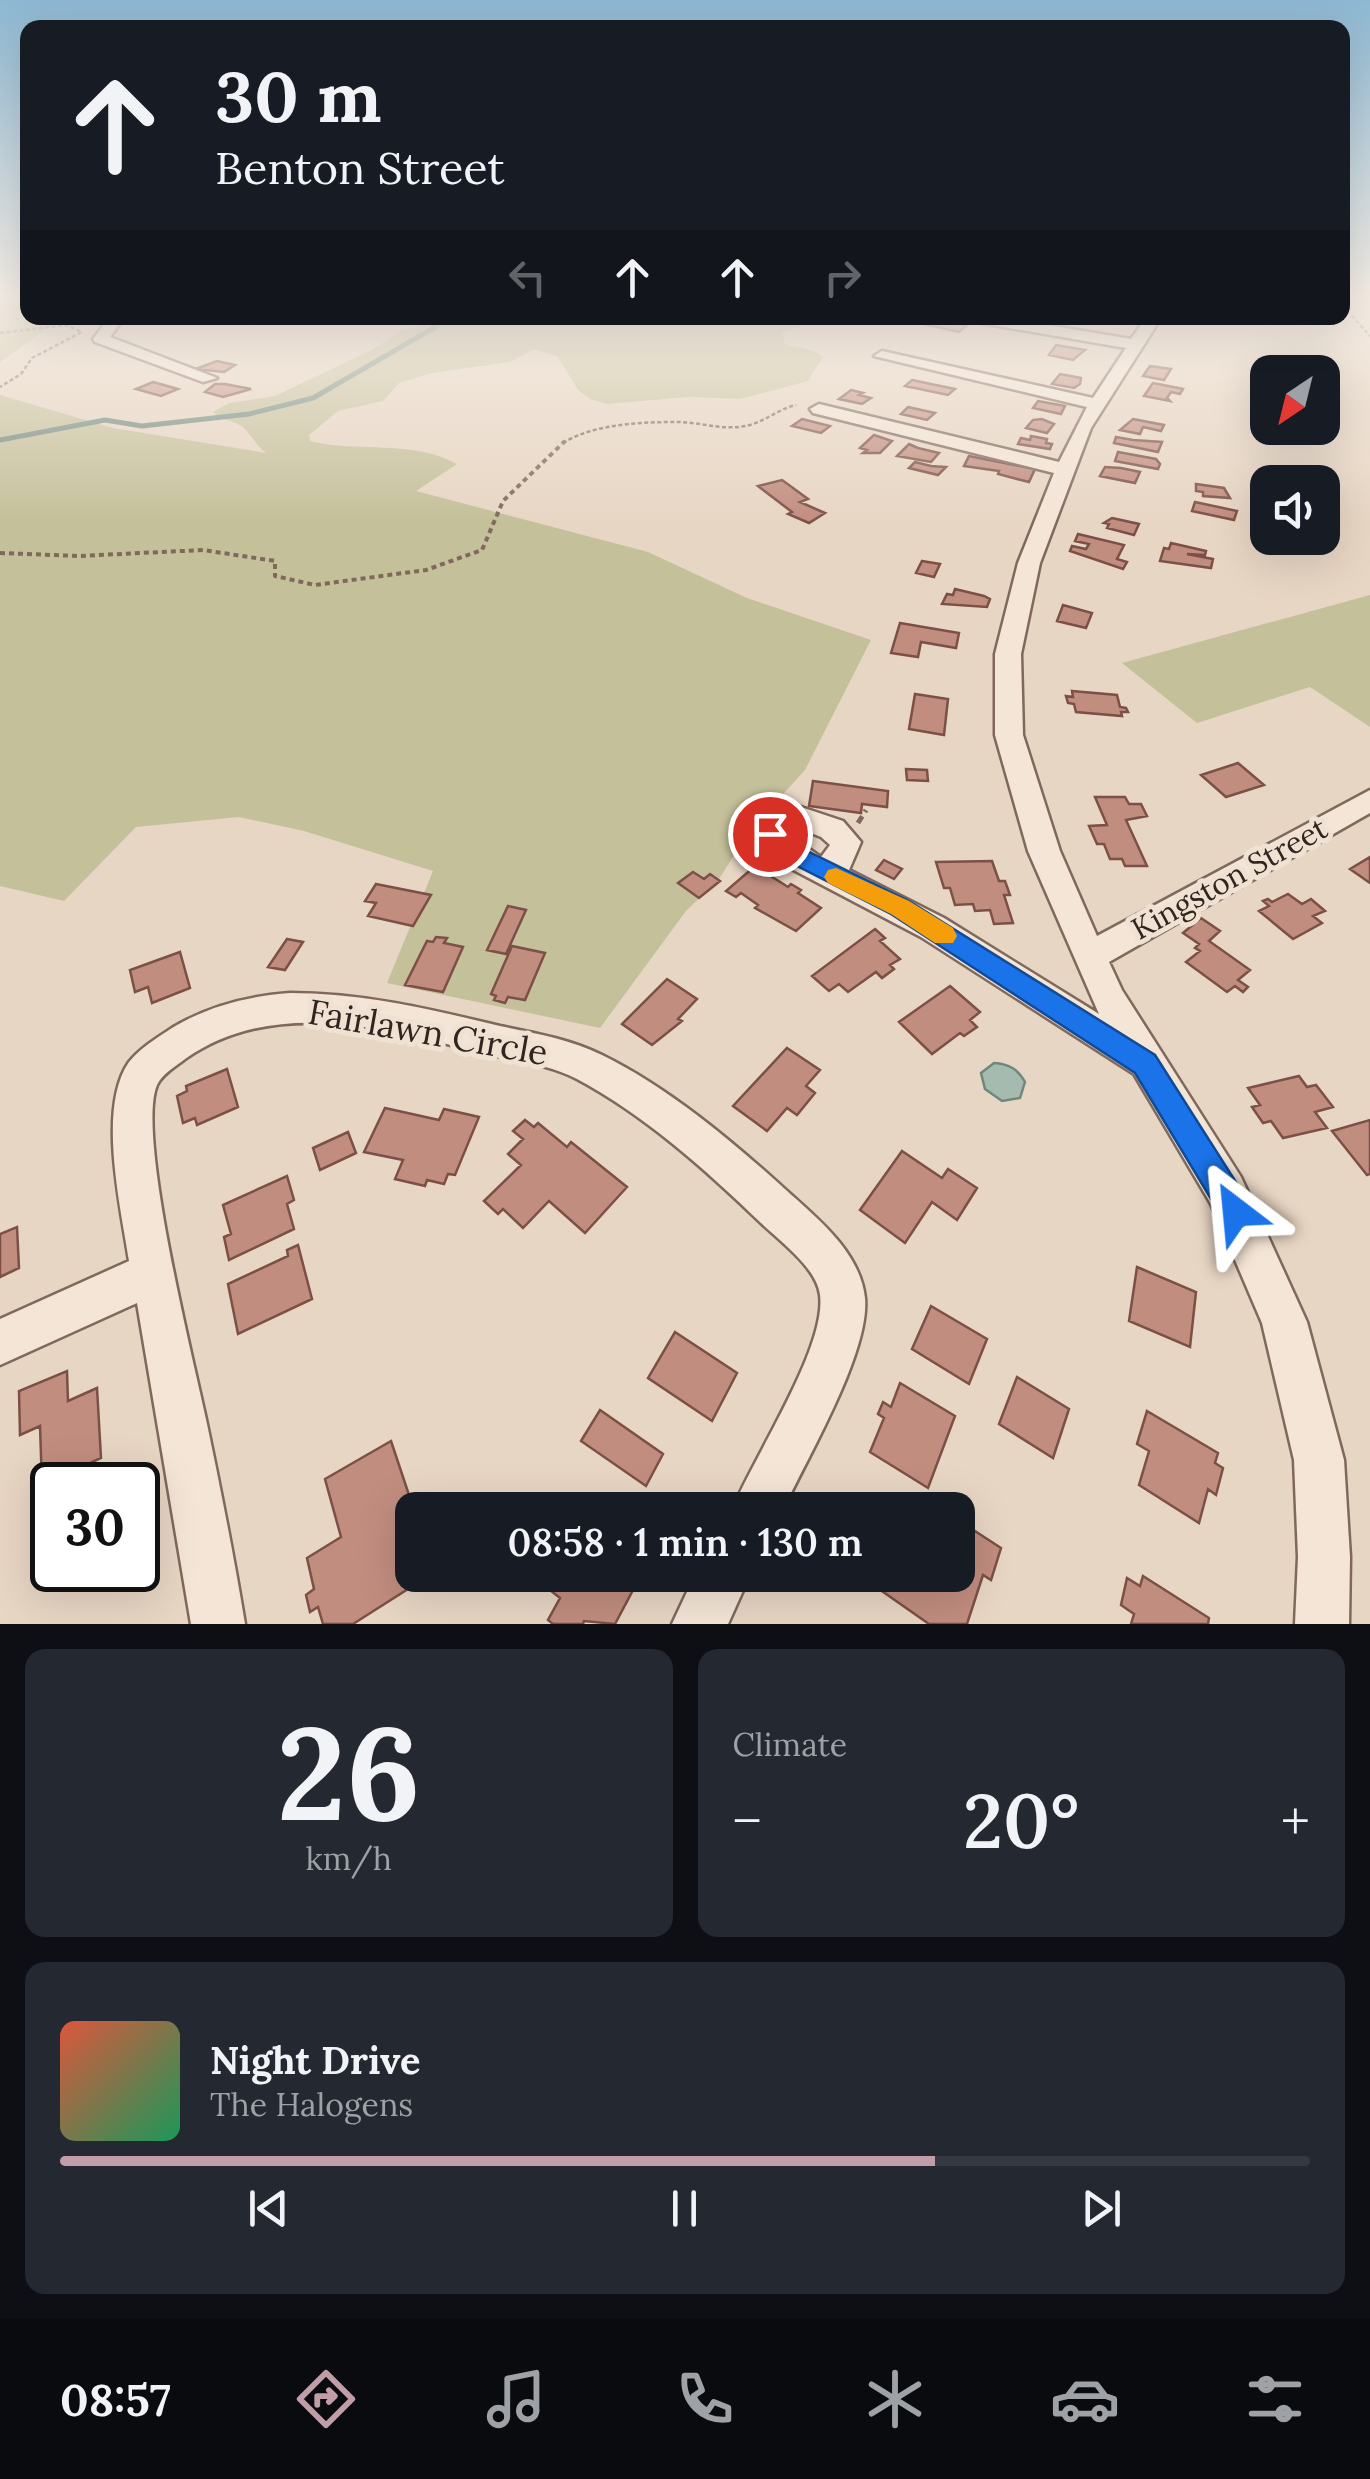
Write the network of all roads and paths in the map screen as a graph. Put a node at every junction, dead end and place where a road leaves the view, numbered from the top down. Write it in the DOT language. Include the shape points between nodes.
graph roads {
  1 [pos="23,372"];
  2 [pos="192,372"];
  3 [pos="952,372"];
  4 [pos="1118,372"];
  5 [pos="210,378"];
  6 [pos="0,387"];
  7 [pos="1096,404"];
  8 [pos="819,410"];
  9 [pos="1066,470"];
  10 [pos="0,553"];
  11 [pos="1370,800"];
  12 [pos="819,868"];
  13 [pos="1088,956"];
  14 [pos="1145,1064"];
  15 [pos="152,1272"];
  16 [pos="0,1342"];
  17 [pos="766,1492"];
  18 [pos="715,1592"];
  19 [pos="218,1624"];
  20 [pos="699,1624"];
  21 [pos="1322,1624"];
  1 -- 6 [label="path"];
  2 -- 5 [label="street"];
  3 -- 7 [label="street"];
  4 -- 7 [label="street"];
  7 -- 9 [label="street"];
  8 -- 9 [label="street"];
  8 -- 10 [label="path" via="775,410 765,421 739,428 676,422 608,427 566,440 503,502 482,550 426,570 315,585 275,576 276,561 245,551"];
  9 -- 13 [label="street" via="1024,580 1005,693 1023,790"];
  11 -- 13 [label="street, Kingston Street"];
  12 -- 14 [label="street" via="900,908"];
  13 -- 14 [label="street"];
  14 -- 21 [label="street" via="1226,1191 1284,1322 1319,1460"];
  15 -- 16 [label="street"];
  15 -- 17 [label="street, Fairlawn Circle" via="134,1094 151,1064 210,1026 260,1010 331,1009 470,1034 592,1066 738,1174 838,1276 843,1308 836,1345"];
  15 -- 19 [label="street, Fairlawn Circle"];
  18 -- 20 [label="street"];
}
